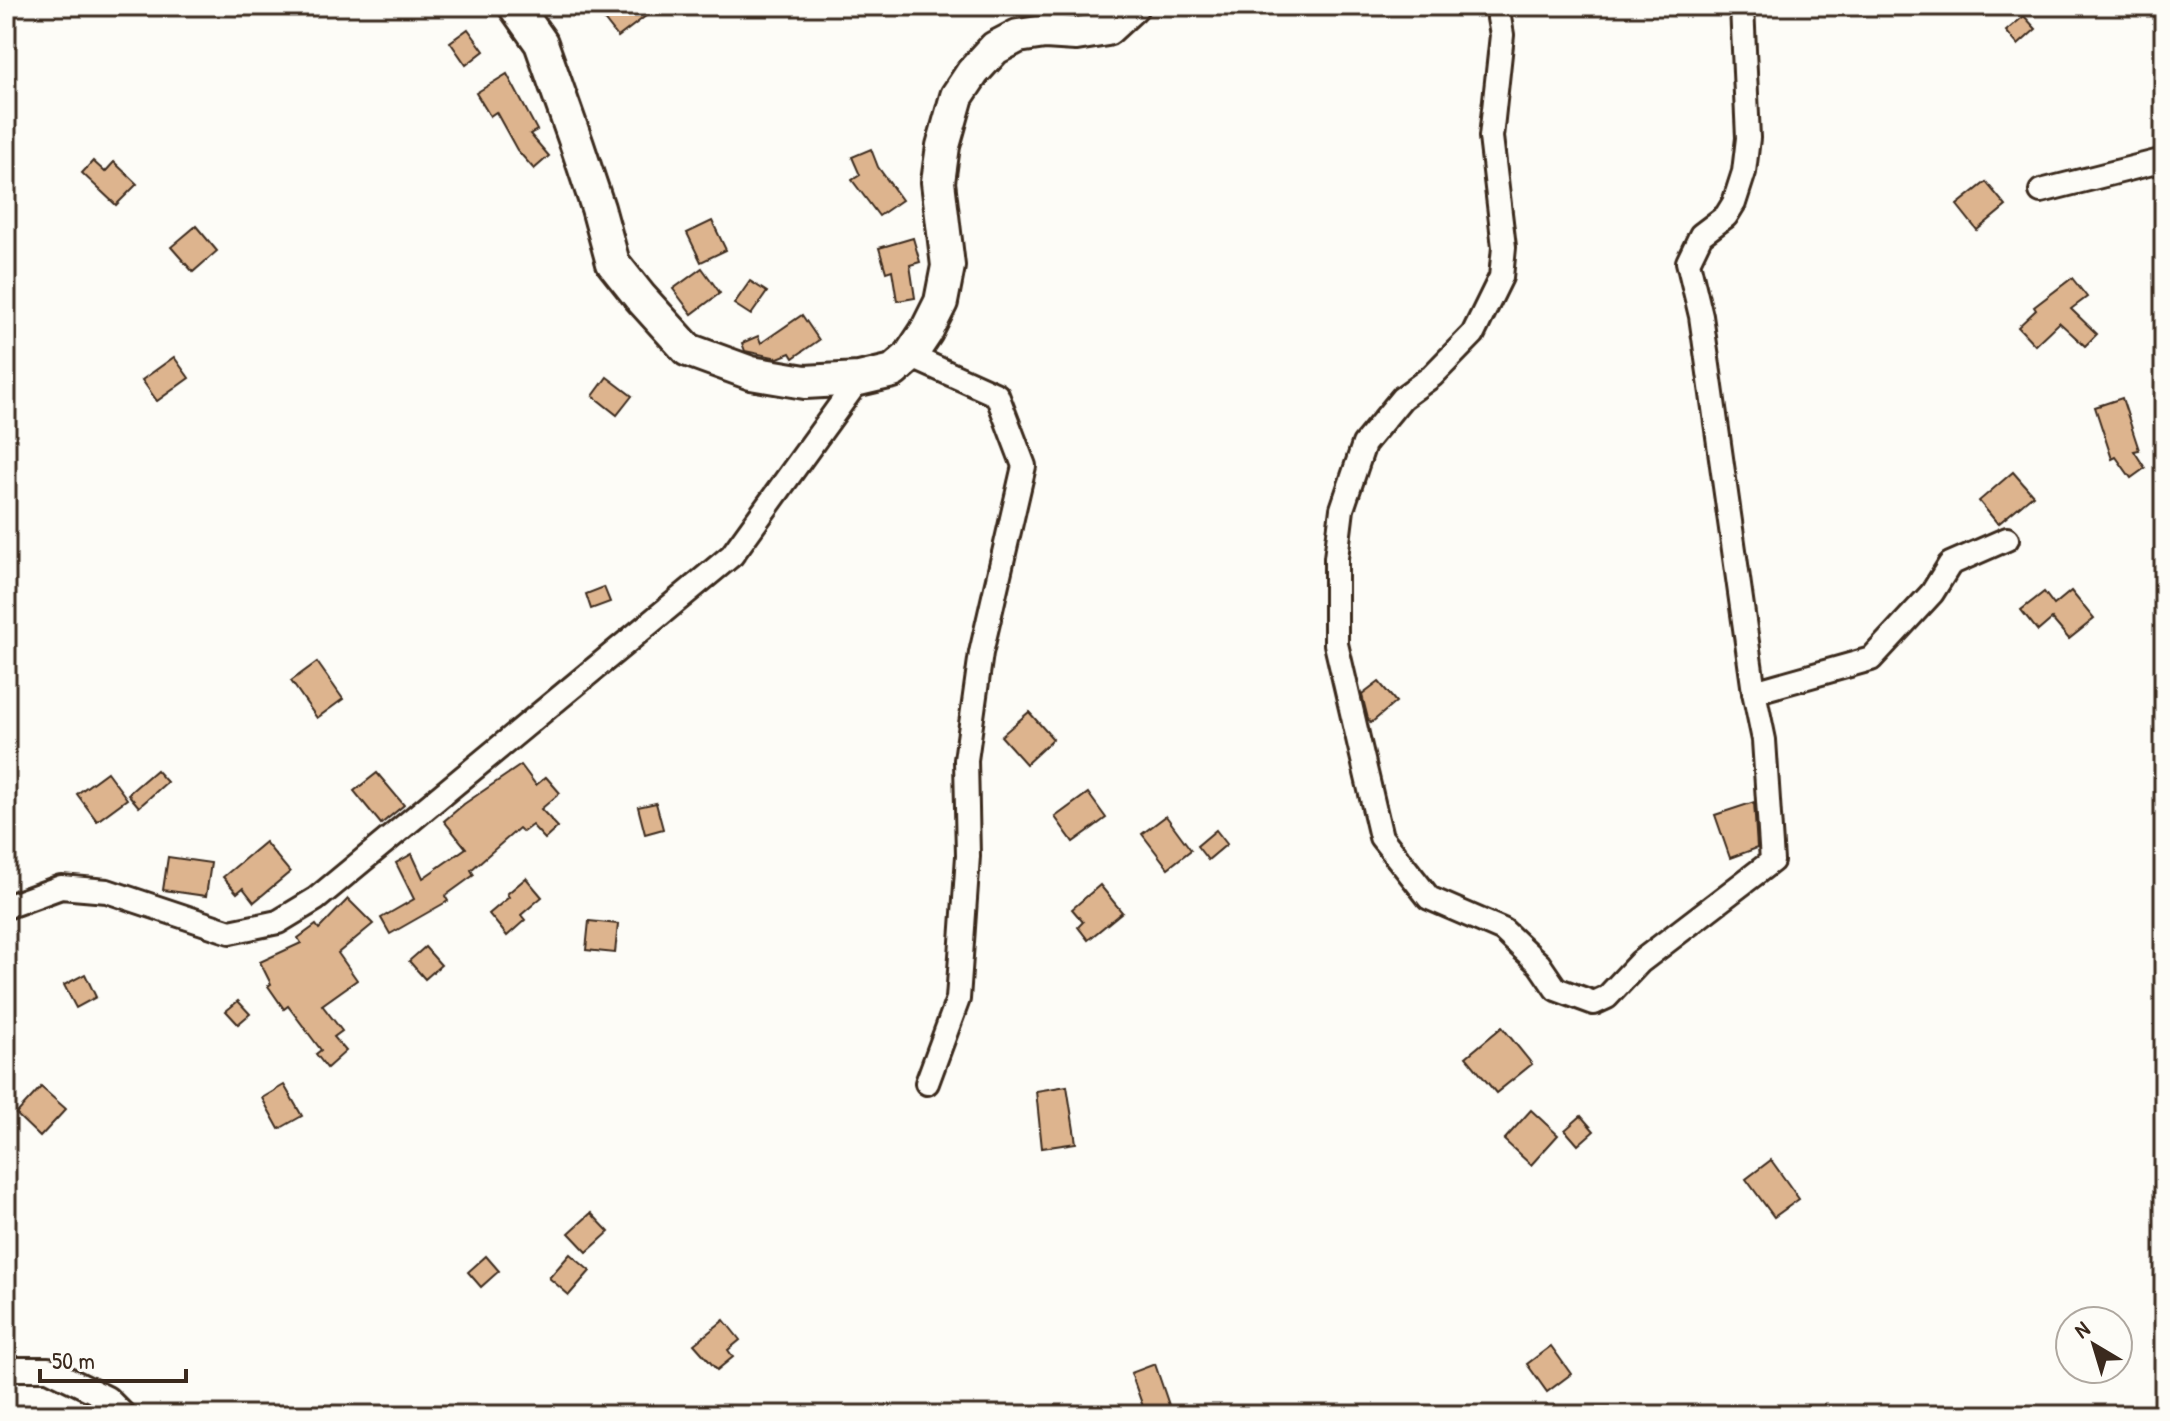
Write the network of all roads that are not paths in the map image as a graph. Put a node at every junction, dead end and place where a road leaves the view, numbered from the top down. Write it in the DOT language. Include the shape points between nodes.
graph roads {
  1 [pos="515,6"];
  2 [pos="1132,6"];
  3 [pos="1501,6"];
  4 [pos="1742,6"];
  5 [pos="2164,160"];
  6 [pos="2041,191"];
  7 [pos="910,356"];
  8 [pos="859,379"];
  9 [pos="2007,539"];
  10 [pos="1754,692"];
  11 [pos="6,907"];
  12 [pos="927,1083"];
  13 [pos="6,1369"];
  14 [pos="124,1415"];
  1 -- 8 [label="main road" via="541,43 613,263 688,350 751,373 805,382"];
  2 -- 7 [label="main road" via="1107,29 1018,36 995,48 957,96 938,182 948,266 941,302"];
  3 -- 10 [label="street" via="1491,137 1504,247 1501,277 1473,334 1402,398 1364,444 1342,509 1336,644 1381,837 1429,898 1503,930 1539,964 1556,989 1594,1003 1772,861 1764,740"];
  4 -- 10 [label="street" via="1748,138 1744,172 1726,216 1701,235 1688,262 1701,316"];
  5 -- 6 [label="street"];
  7 -- 8 [label="main road" via="893,371"];
  7 -- 12 [label="street" via="997,395 1024,466 981,653 966,760 968,856 958,999"];
  8 -- 11 [label="street" via="732,555 316,899 278,922 230,932 107,891 61,887"];
  9 -- 10 [label="street" via="1950,564 1932,593 1871,659"];
  13 -- 14 [label="street" via="48,1369 107,1398"];
}
